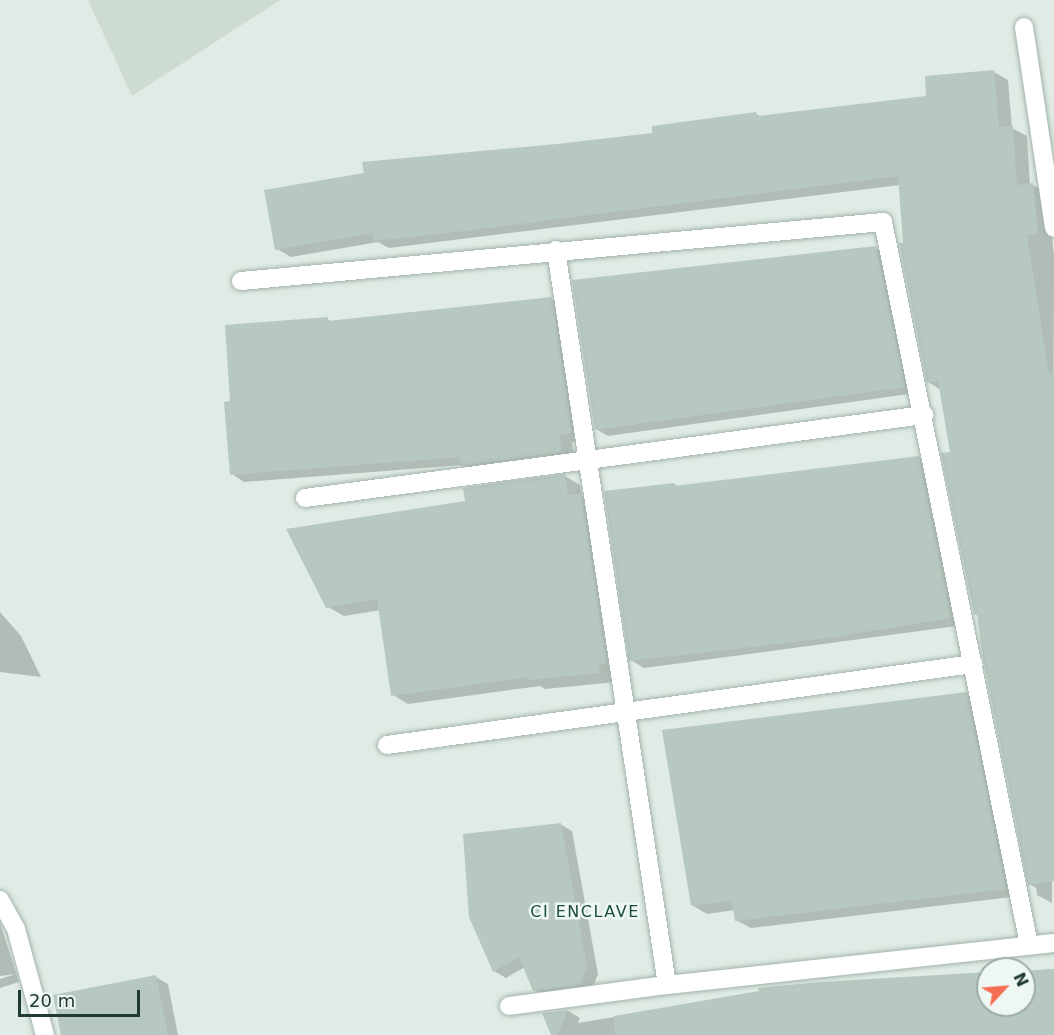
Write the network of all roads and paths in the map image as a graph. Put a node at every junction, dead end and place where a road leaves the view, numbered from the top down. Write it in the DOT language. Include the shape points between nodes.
graph roads {
  1 [pos="1024,27"];
  2 [pos="1054,228"];
  3 [pos="556,250"];
  4 [pos="241,282"];
  5 [pos="924,415"];
  6 [pos="586,460"];
  7 [pos="305,498"];
  8 [pos="973,664"];
  9 [pos="624,713"];
  10 [pos="387,745"];
  11 [pos="0,900"];
  12 [pos="1054,943"];
  13 [pos="1029,945"];
  14 [pos="667,985"];
  15 [pos="509,1006"];
  16 [pos="45,1035"];
  1 -- 2 [label="street"];
  3 -- 4 [label="street"];
  3 -- 5 [label="street" via="883,222"];
  3 -- 6 [label="street"];
  5 -- 6 [label="street"];
  5 -- 8 [label="street"];
  6 -- 7 [label="street"];
  6 -- 9 [label="street"];
  8 -- 9 [label="street"];
  8 -- 13 [label="street"];
  9 -- 10 [label="street"];
  9 -- 14 [label="street"];
  11 -- 16 [label="street" via="16,929"];
  12 -- 13 [label="street"];
  13 -- 14 [label="street"];
  14 -- 15 [label="street"];
}
